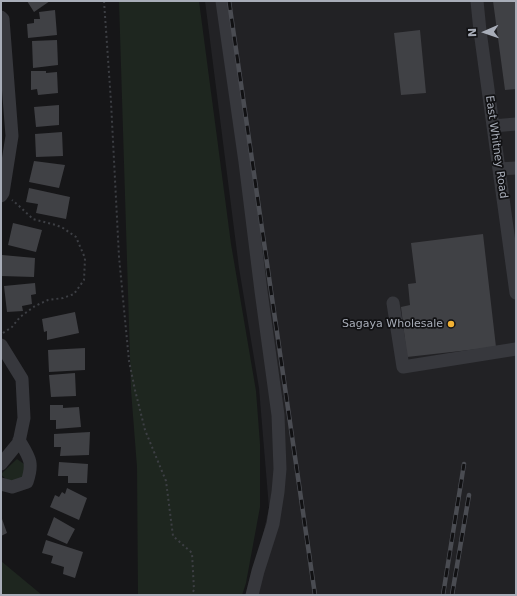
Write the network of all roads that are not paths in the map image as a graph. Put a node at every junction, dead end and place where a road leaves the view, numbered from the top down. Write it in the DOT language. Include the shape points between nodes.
graph roads {
  1 [pos="222,1"];
  2 [pos="477,1"];
  3 [pos="1,16"];
  4 [pos="516,124"];
  5 [pos="493,126"];
  6 [pos="516,168"];
  7 [pos="499,169"];
  8 [pos="2,193"];
  9 [pos="512,234"];
  10 [pos="516,293"];
  11 [pos="393,302"];
  12 [pos="1,345"];
  13 [pos="516,350"];
  14 [pos="19,440"];
  15 [pos="1,464"];
  16 [pos="1,484"];
  17 [pos="252,595"];
  1 -- 17 [label="street" via="278,423 278,492 273,524"];
  2 -- 5 [label="street, East Whitney Road"];
  3 -- 8 [label="street" via="12,136"];
  4 -- 5 [label="street"];
  5 -- 7 [label="street, East Whitney Road"];
  6 -- 7 [label="street"];
  7 -- 9 [label="street, East Whitney Road"];
  9 -- 10 [label="street, East Whitney Road"];
  11 -- 13 [label="street" via="403,367"];
  12 -- 14 [label="street" via="22,379 24,418"];
  14 -- 15 [label="street"];
  14 -- 16 [label="street" via="27,453 31,472 26,482 12,487"];
}
